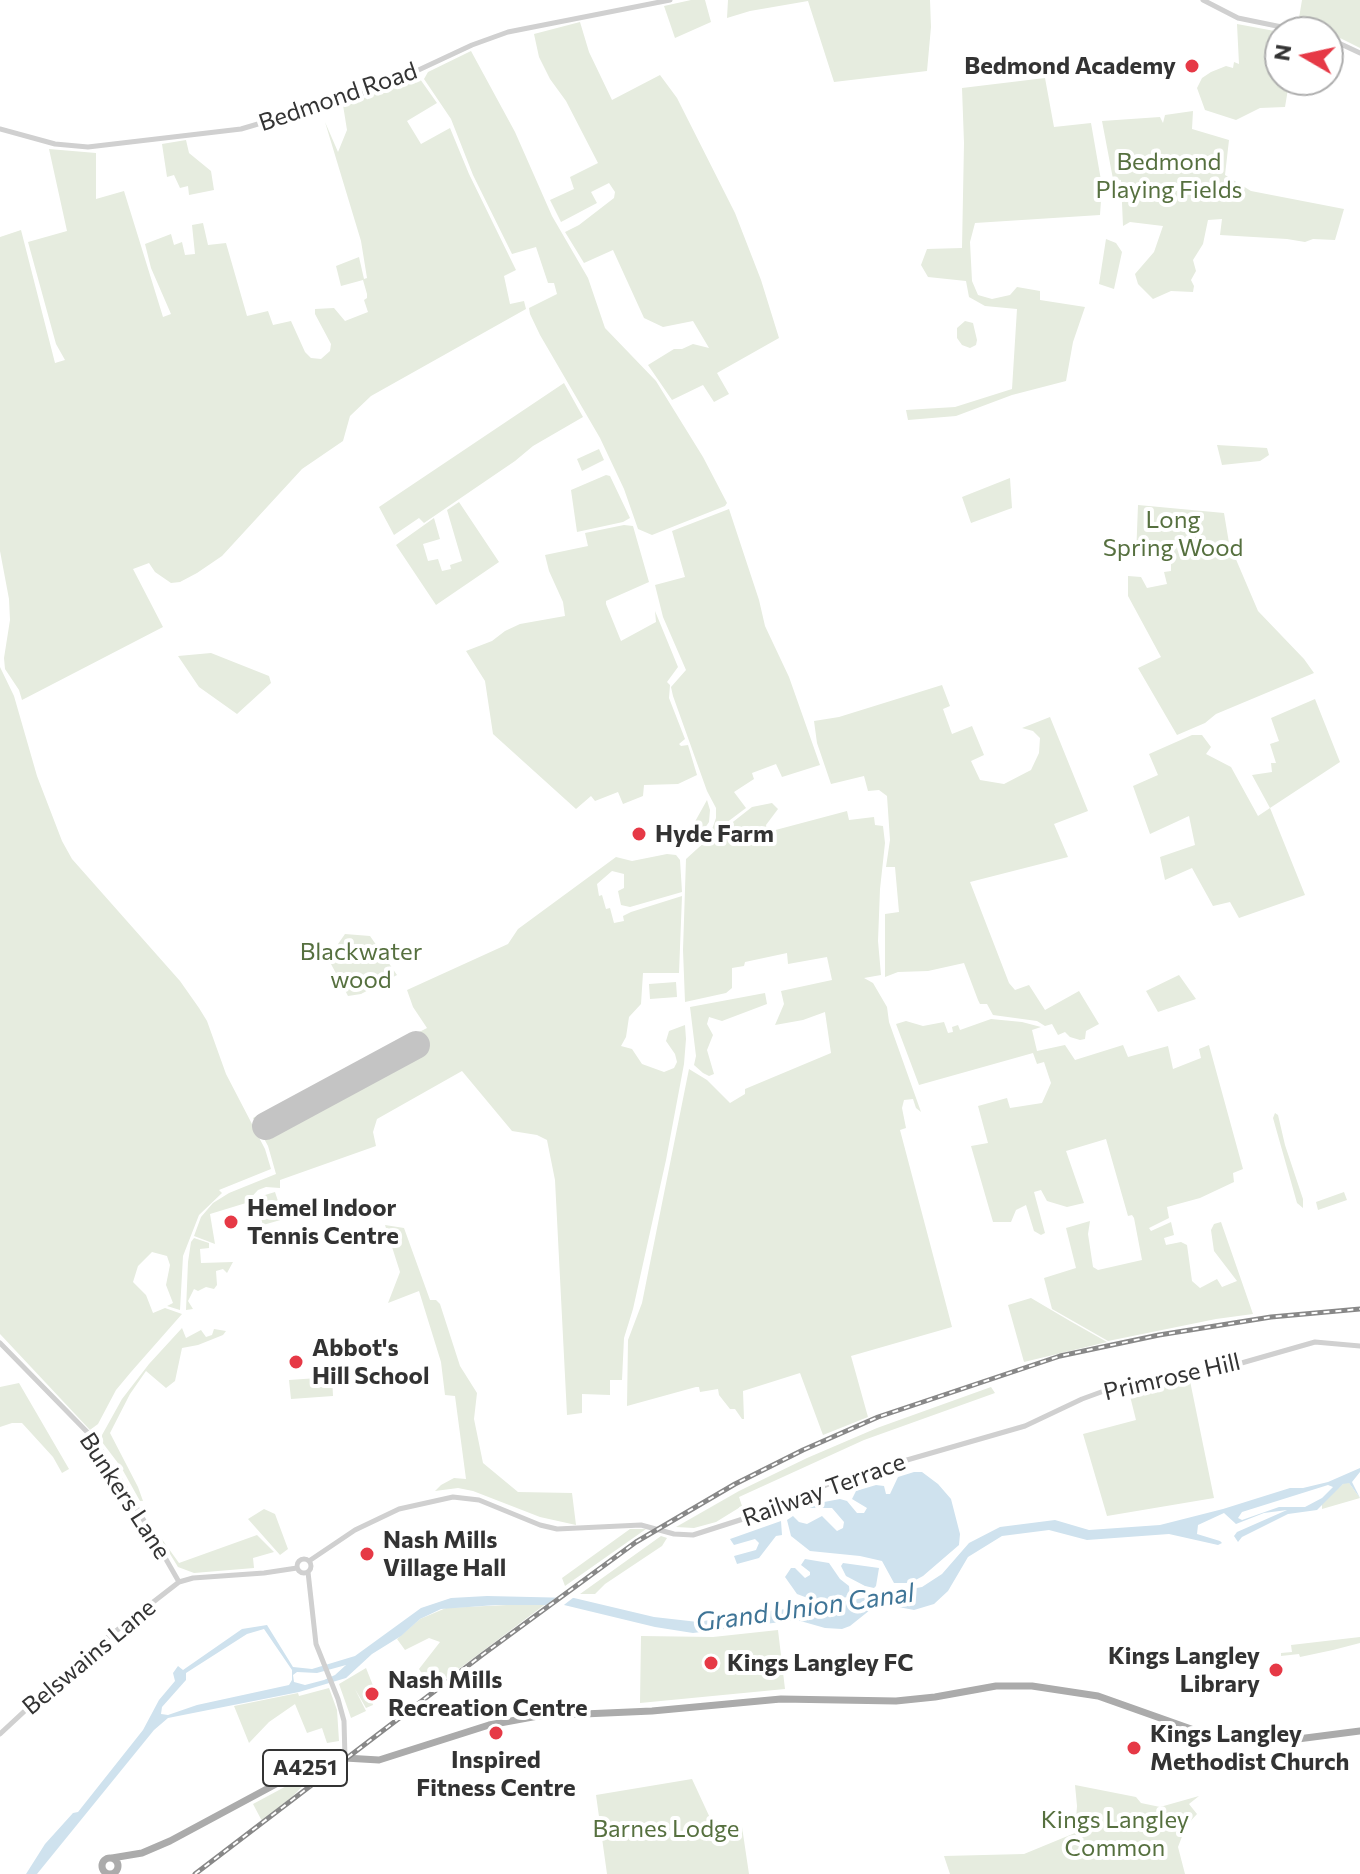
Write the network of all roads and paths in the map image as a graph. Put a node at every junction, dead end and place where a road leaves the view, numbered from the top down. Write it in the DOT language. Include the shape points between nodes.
graph roads {
  1 [pos="670,0"];
  2 [pos="1203,0"];
  3 [pos="1264,23"];
  4 [pos="0,129"];
  5 [pos="0,1343"];
  6 [pos="1360,1346"];
  7 [pos="1008,1431"];
  8 [pos="309,1561"];
  9 [pos="297,1568"];
  10 [pos="308,1572"];
  11 [pos="179,1582"];
  12 [pos="1360,1731"];
  13 [pos="0,1734"];
  14 [pos="345,1758"];
  15 [pos="134,1855"];
  16 [pos="112,1858"];
  17 [pos="102,1871"];
  18 [pos="115,1872"];
  1 -- 4 [label="street, Bedmond Road" via="508,32 380,88 241,129 88,147"];
  2 -- 3 [label="street" via="1238,18"];
  5 -- 11 [label="street, Bunkers Lane" via="93,1438"];
  6 -- 7 [label="street, Primrose Hill" via="1315,1342 1231,1366 1123,1384"];
  7 -- 8 [label="street, Railway Terrace" via="841,1479 714,1530 684,1536 641,1525 557,1529 479,1500 441,1498 384,1516"];
  8 -- 9 [label="street" via="300,1560"];
  8 -- 10 [label="street"];
  9 -- 10 [label="street"];
  9 -- 11 [label="street"];
  10 -- 14 [label="street" via="316,1644 344,1721"];
  11 -- 13 [label="street, Belswains Lane" via="85,1655"];
  12 -- 14 [label="main road, A4251" via="1290,1740 1208,1735 1098,1696 996,1686 896,1701 781,1699 538,1716 489,1725 379,1760"];
  14 -- 15 [label="main road, A4251" via="317,1762 200,1826"];
  15 -- 16 [label="main road, A4251"];
  15 -- 18 [label="main road, A4251"];
  16 -- 17 [label="main road" via="104,1860"];
  16 -- 18 [label="main road" via="117,1862"];
  17 -- 18 [label="main road"];
}
